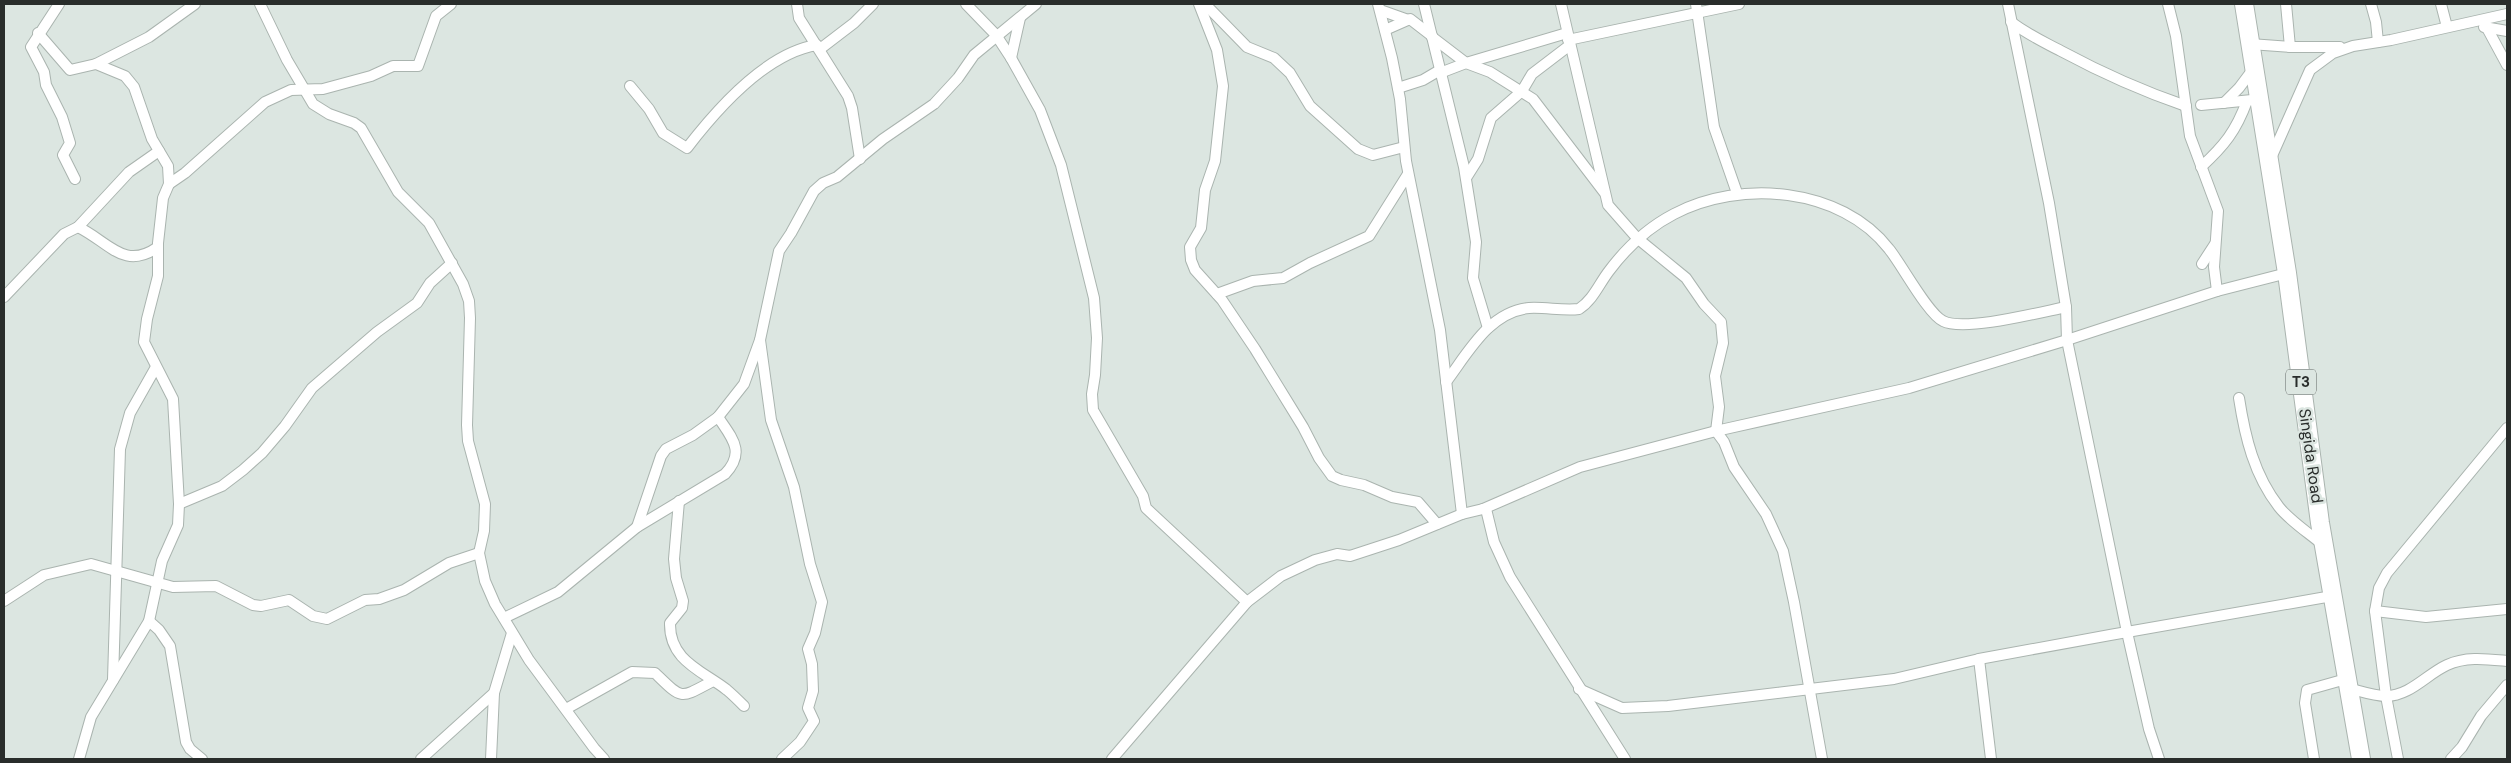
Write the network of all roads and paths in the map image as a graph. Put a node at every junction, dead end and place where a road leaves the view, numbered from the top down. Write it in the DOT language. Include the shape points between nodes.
graph roads {
  1 [pos="59,4"];
  2 [pos="195,4"];
  3 [pos="260,4"];
  4 [pos="451,4"];
  5 [pos="797,4"];
  6 [pos="873,4"];
  7 [pos="966,4"];
  8 [pos="1036,4"];
  9 [pos="1199,4"];
  10 [pos="1205,4"];
  11 [pos="1424,4"];
  12 [pos="1561,4"];
  13 [pos="1738,4"];
  14 [pos="2008,4"];
  15 [pos="2168,4"];
  16 [pos="2244,4"];
  17 [pos="2286,4"];
  18 [pos="2371,4"];
  19 [pos="2442,4"];
  20 [pos="1379,7"];
  21 [pos="1696,8"];
  22 [pos="2507,14"];
  23 [pos="1020,18"];
  24 [pos="1408,20"];
  25 [pos="2470,21"];
  26 [pos="2011,22"];
  27 [pos="2447,26"];
  28 [pos="2487,28"];
  29 [pos="1385,30"];
  30 [pos="2507,31"];
  31 [pos="38,33"];
  32 [pos="996,35"];
  33 [pos="1432,37"];
  34 [pos="1568,39"];
  35 [pos="2378,42"];
  36 [pos="2250,44"];
  37 [pos="2353,46"];
  38 [pos="818,47"];
  39 [pos="2290,47"];
  40 [pos="1011,58"];
  41 [pos="1466,63"];
  42 [pos="96,64"];
  43 [pos="2507,64"];
  44 [pos="2254,67"];
  45 [pos="1440,72"];
  46 [pos="630,86"];
  47 [pos="1398,88"];
  48 [pos="304,91"];
  49 [pos="1522,91"];
  50 [pos="2253,100"];
  51 [pos="2224,103"];
  52 [pos="2186,106"];
  53 [pos="2201,106"];
  54 [pos="1404,146"];
  55 [pos="159,151"];
  56 [pos="860,159"];
  57 [pos="2270,160"];
  58 [pos="2201,167"];
  59 [pos="1408,174"];
  60 [pos="1466,178"];
  61 [pos="75,179"];
  62 [pos="169,184"];
  63 [pos="1605,193"];
  64 [pos="1736,193"];
  65 [pos="78,227"];
  66 [pos="1637,238"];
  67 [pos="2216,243"];
  68 [pos="158,246"];
  69 [pos="452,263"];
  70 [pos="2202,264"];
  71 [pos="2287,273"];
  72 [pos="2217,291"];
  73 [pos="1217,294"];
  74 [pos="4,297"];
  75 [pos="2066,307"];
  76 [pos="1488,328"];
  77 [pos="760,340"];
  78 [pos="2067,340"];
  79 [pos="156,367"];
  80 [pos="1446,382"];
  81 [pos="2239,398"];
  82 [pos="718,417"];
  83 [pos="2507,428"];
  84 [pos="1716,431"];
  85 [pos="679,501"];
  86 [pos="179,504"];
  87 [pos="1483,508"];
  88 [pos="1462,514"];
  89 [pos="1436,524"];
  90 [pos="637,527"];
  91 [pos="2324,546"];
  92 [pos="479,553"];
  93 [pos="116,571"];
  94 [pos="157,583"];
  95 [pos="2332,596"];
  96 [pos="4,601"];
  97 [pos="1247,602"];
  98 [pos="2507,609"];
  99 [pos="2375,611"];
  100 [pos="504,618"];
  101 [pos="150,621"];
  102 [pos="2127,632"];
  103 [pos="512,633"];
  104 [pos="1979,659"];
  105 [pos="2507,661"];
  106 [pos="713,680"];
  107 [pos="113,682"];
  108 [pos="2347,684"];
  109 [pos="2507,685"];
  110 [pos="1810,687"];
  111 [pos="1579,688"];
  112 [pos="494,693"];
  113 [pos="2386,696"];
  114 [pos="744,706"];
  115 [pos="566,710"];
  116 [pos="79,759"];
  117 [pos="202,759"];
  118 [pos="421,759"];
  119 [pos="492,759"];
  120 [pos="604,759"];
  121 [pos="782,759"];
  122 [pos="1112,759"];
  123 [pos="1626,759"];
  124 [pos="1822,759"];
  125 [pos="1991,759"];
  126 [pos="2159,759"];
  127 [pos="2314,759"];
  128 [pos="2361,759"];
  129 [pos="2398,759"];
  130 [pos="2451,759"];
  1 -- 31 [label="street"];
  2 -- 42 [label="street" via="149,37"];
  3 -- 48 [label="street"];
  4 -- 48 [label="street" via="436,16 418,66 393,66 371,76"];
  5 -- 38 [label="street" via="799,18"];
  6 -- 38 [label="street" via="854,23"];
  7 -- 32 [label="street"];
  8 -- 23 [label="street"];
  9 -- 73 [label="street" via="1217,50 1223,86 1215,161 1205,190 1200,228 1190,247 1191,260 1199,277"];
  10 -- 54 [label="street" via="1247,47 1274,58 1290,73 1310,106 1358,149 1373,155"];
  11 -- 33 [label="street"];
  12 -- 34 [label="street"];
  13 -- 21 [label="street"];
  14 -- 26 [label="street"];
  15 -- 52 [label="street"];
  16 -- 36 [label="highway, Singida Road / T3"];
  17 -- 39 [label="street"];
  18 -- 35 [label="street"];
  19 -- 27 [label="street"];
  20 -- 24 [label="street"];
  20 -- 29 [label="street"];
  21 -- 34 [label="street"];
  21 -- 64 [label="street" via="1714,127"];
  22 -- 25 [label="street"];
  23 -- 32 [label="street"];
  23 -- 40 [label="street"];
  24 -- 29 [label="street"];
  24 -- 33 [label="street" via="1414,20"];
  25 -- 27 [label="street"];
  25 -- 28 [label="street"];
  26 -- 52 [label="street" via="2034,39 2082,64"];
  26 -- 75 [label="street" via="2037,140"];
  27 -- 35 [label="street"];
  28 -- 30 [label="street"];
  28 -- 43 [label="street"];
  29 -- 47 [label="street"];
  31 -- 42 [label="street" via="70,70"];
  31 -- 61 [label="street" via="30,47 44,72 50,96 68,132 70,143 63,155"];
  32 -- 40 [label="street"];
  32 -- 56 [label="street" via="934,104"];
  33 -- 41 [label="street"];
  33 -- 45 [label="street"];
  34 -- 41 [label="street"];
  34 -- 49 [label="street" via="1532,74"];
  34 -- 63 [label="street"];
  35 -- 37 [label="street"];
  36 -- 39 [label="street"];
  36 -- 44 [label="highway, Singida Road / T3"];
  37 -- 39 [label="street"];
  37 -- 57 [label="street" via="2333,53 2310,70"];
  38 -- 46 [label="street" via="801,48 771,64 728,101 687,148 663,133"];
  38 -- 56 [label="street" via="848,96"];
  40 -- 97 [label="street" via="1040,110 1061,165 1094,298 1097,338 1093,410 1143,496 1146,508"];
  41 -- 45 [label="street"];
  41 -- 49 [label="street" via="1490,72"];
  42 -- 55 [label="street" via="125,76 134,87"];
  44 -- 50 [label="highway, Singida Road / T3"];
  44 -- 51 [label="street"];
  45 -- 47 [label="street"];
  45 -- 60 [label="street"];
  47 -- 54 [label="street"];
  48 -- 62 [label="street" via="291,90 265,102 186,173"];
  48 -- 69 [label="street" via="321,110 354,123 366,133 390,180 429,223"];
  49 -- 60 [label="street" via="1491,118 1478,159"];
  49 -- 63 [label="street" via="1544,110 1586,172"];
  50 -- 51 [label="street"];
  50 -- 57 [label="highway, Singida Road / T3"];
  50 -- 58 [label="street" via="2224,146"];
  51 -- 53 [label="street"];
  52 -- 58 [label="street" via="2190,136"];
  54 -- 59 [label="street"];
  55 -- 62 [label="street" via="168,166"];
  55 -- 65 [label="street" via="129,172"];
  56 -- 77 [label="street" via="814,191 779,251"];
  57 -- 71 [label="highway, Singida Road / T3"];
  58 -- 67 [label="street" via="2218,212"];
  59 -- 73 [label="street" via="1368,236 1283,278 1253,281"];
  59 -- 80 [label="street" via="1440,330"];
  60 -- 76 [label="street" via="1476,242 1473,278"];
  62 -- 68 [label="street" via="163,198"];
  63 -- 66 [label="street" via="1614,214"];
  64 -- 66 [label="street" via="1685,208"];
  64 -- 75 [label="street" via="1795,197 1818,202 1858,219 1888,247 1931,310 1944,322 1970,324"];
  65 -- 68 [label="street" via="95,235 118,253 136,258"];
  65 -- 74 [label="street" via="64,234"];
  66 -- 76 [label="street" via="1589,301 1579,309 1528,308 1501,316"];
  66 -- 84 [label="street" via="1686,278 1720,322 1723,343 1715,376"];
  67 -- 70 [label="street"];
  67 -- 72 [label="street"];
  68 -- 79 [label="street" via="158,276 144,342"];
  69 -- 86 [label="street" via="430,283 417,303 371,337 312,388 262,454 222,486"];
  69 -- 92 [label="street" via="470,309 468,441 485,504"];
  71 -- 72 [label="street"];
  71 -- 91 [label="highway, Singida Road / T3"];
  72 -- 78 [label="street"];
  73 -- 89 [label="street" via="1255,349 1332,476 1392,497 1418,502"];
  75 -- 78 [label="street"];
  76 -- 80 [label="street"];
  77 -- 82 [label="street" via="744,384"];
  77 -- 121 [label="street" via="771,420 794,487 822,602 808,649 813,692 808,708 814,721 800,742"];
  78 -- 84 [label="street" via="1909,388"];
  78 -- 102 [label="street"];
  79 -- 86 [label="street" via="173,399"];
  79 -- 93 [label="street" via="130,413 120,449"];
  80 -- 88 [label="street"];
  81 -- 91 [label="street" via="2244,430 2258,472 2280,508"];
  82 -- 85 [label="street" via="734,441 736,453 732,466 725,474"];
  82 -- 90 [label="street" via="660,456"];
  83 -- 99 [label="street" via="2387,573 2379,588"];
  84 -- 87 [label="street" via="1580,467"];
  84 -- 110 [label="street" via="1734,467 1766,514 1783,551"];
  85 -- 90 [label="street"];
  85 -- 106 [label="street" via="674,558 683,601 682,608 670,623 670,631 673,644 684,661"];
  86 -- 94 [label="street" via="178,525 162,561"];
  87 -- 88 [label="street"];
  87 -- 111 [label="street" via="1510,577"];
  88 -- 89 [label="street"];
  89 -- 97 [label="street" via="1350,556 1337,554 1315,560 1264,586"];
  90 -- 100 [label="street" via="558,592"];
  91 -- 95 [label="highway, Singida Road / T3"];
  92 -- 94 [label="street" via="449,563 404,590 366,600 327,619 313,616 289,600 253,605 216,586 182,588"];
  92 -- 100 [label="street" via="485,581"];
  93 -- 94 [label="street"];
  93 -- 96 [label="street" via="91,564 64,569 44,575"];
  93 -- 107 [label="street"];
  94 -- 101 [label="street"];
  95 -- 102 [label="street"];
  95 -- 108 [label="highway, Singida Road / T3"];
  97 -- 122 [label="street"];
  98 -- 99 [label="street" via="2426,617"];
  99 -- 113 [label="street"];
  100 -- 103 [label="street"];
  101 -- 107 [label="street"];
  101 -- 117 [label="street" via="170,646 186,742"];
  102 -- 104 [label="street"];
  102 -- 126 [label="street"];
  103 -- 112 [label="street"];
  103 -- 115 [label="street"];
  104 -- 110 [label="street" via="1894,678"];
  104 -- 125 [label="street"];
  105 -- 113 [label="street" via="2477,658 2455,661 2400,694"];
  106 -- 114 [label="street"];
  106 -- 115 [label="street" via="685,696 676,694 655,673 632,672"];
  107 -- 116 [label="street" via="91,717"];
  108 -- 113 [label="street"];
  108 -- 127 [label="street" via="2307,690 2305,703"];
  108 -- 128 [label="highway, Singida Road / T3"];
  109 -- 130 [label="street"];
  110 -- 111 [label="street" via="1668,706 1622,708"];
  110 -- 124 [label="street"];
  111 -- 123 [label="street"];
  112 -- 118 [label="street"];
  112 -- 119 [label="street"];
  113 -- 129 [label="street"];
  115 -- 120 [label="street"];
}
